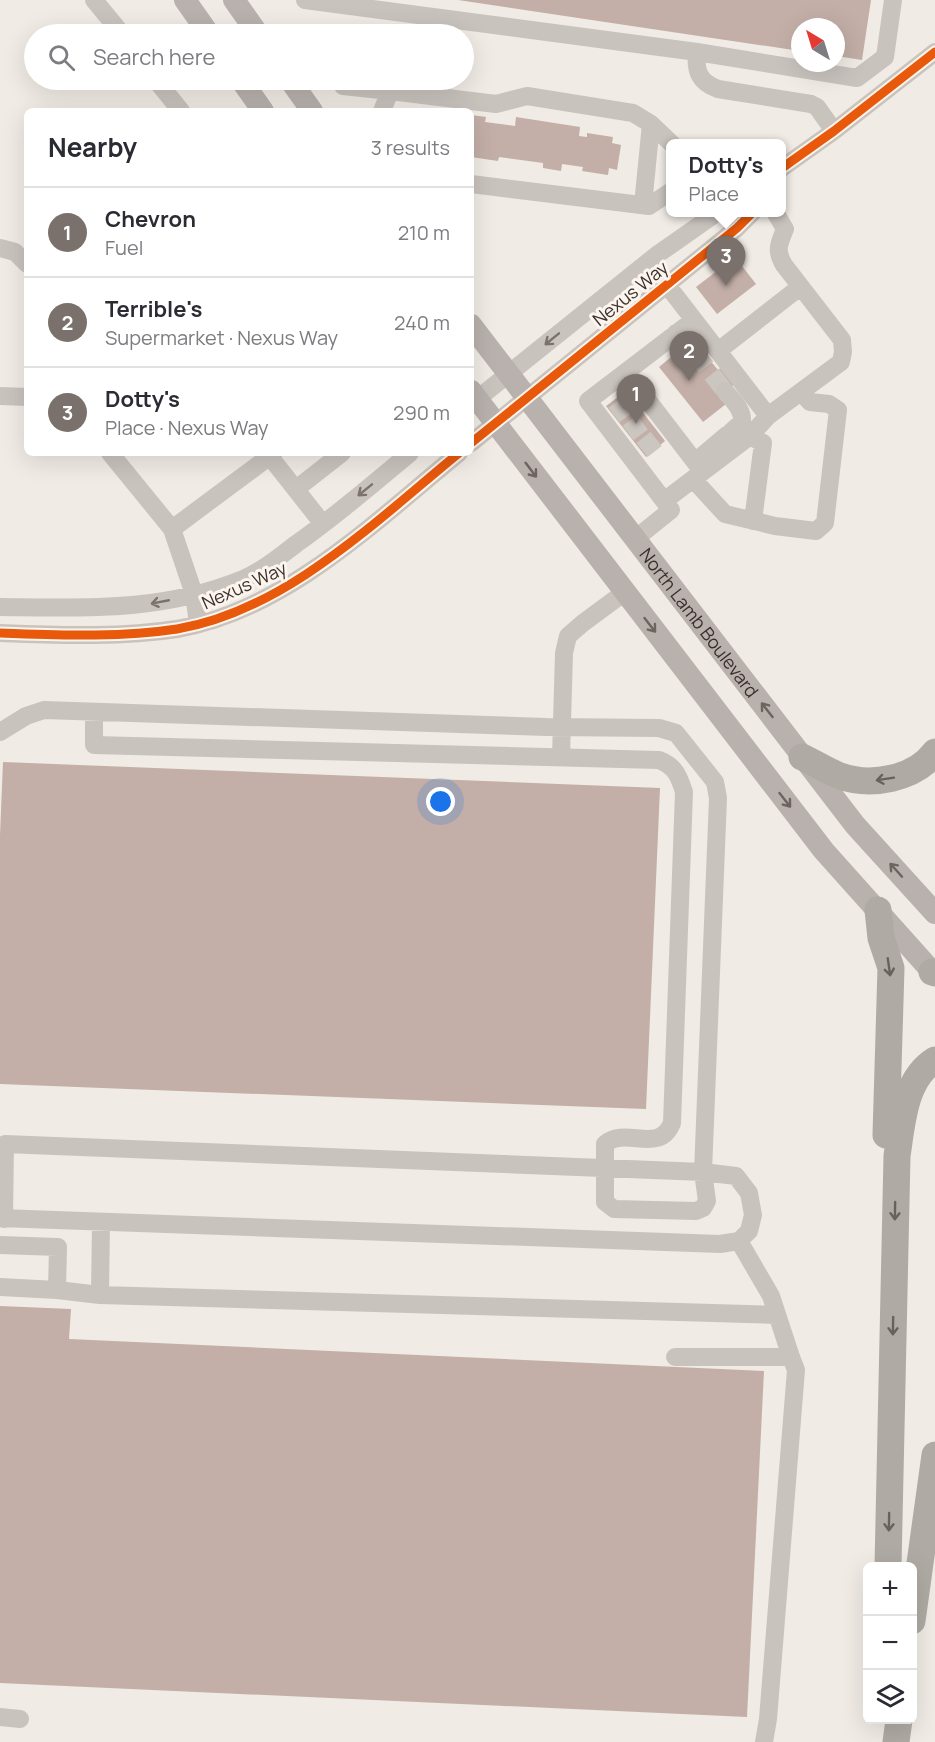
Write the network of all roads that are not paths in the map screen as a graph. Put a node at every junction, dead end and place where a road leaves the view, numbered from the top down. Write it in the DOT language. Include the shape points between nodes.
graph roads {
  1 [pos="94,0"];
  2 [pos="184,0"];
  3 [pos="234,0"];
  4 [pos="305,0"];
  5 [pos="893,0"];
  6 [pos="114,24"];
  7 [pos="202,24"];
  8 [pos="251,24"];
  9 [pos="697,52"];
  10 [pos="935,52"];
  11 [pos="164,90"];
  12 [pos="248,90"];
  13 [pos="297,90"];
  14 [pos="381,90"];
  15 [pos="390,91"];
  16 [pos="179,108"];
  17 [pos="261,108"];
  18 [pos="310,108"];
  19 [pos="383,108"];
  20 [pos="651,124"];
  21 [pos="834,131"];
  22 [pos="667,139"];
  23 [pos="786,165"];
  24 [pos="786,180"];
  25 [pos="474,184"];
  26 [pos="666,195"];
  27 [pos="643,205"];
  28 [pos="711,217"];
  29 [pos="749,217"];
  30 [pos="778,217"];
  31 [pos="0,248"];
  32 [pos="24,261"];
  33 [pos="667,285"];
  34 [pos="800,287"];
  35 [pos="694,320"];
  36 [pos="474,329"];
  37 [pos="676,333"];
  38 [pos="718,351"];
  39 [pos="695,353"];
  40 [pos="626,372"];
  41 [pos="509,374"];
  42 [pos="801,392"];
  43 [pos="0,396"];
  44 [pos="24,397"];
  45 [pos="474,397"];
  46 [pos="527,398"];
  47 [pos="730,398"];
  48 [pos="474,399"];
  49 [pos="768,416"];
  50 [pos="495,423"];
  51 [pos="750,436"];
  52 [pos="474,440"];
  53 [pos="112,456"];
  54 [pos="267,456"];
  55 [pos="271,456"];
  56 [pos="338,456"];
  57 [pos="406,456"];
  58 [pos="455,456"];
  59 [pos="695,467"];
  60 [pos="296,489"];
  61 [pos="664,501"];
  62 [pos="753,521"];
  63 [pos="323,524"];
  64 [pos="172,529"];
  65 [pos="634,539"];
  66 [pos="625,592"];
  67 [pos="194,594"];
  68 [pos="0,607"];
  69 [pos="198,623"];
  70 [pos="0,633"];
  71 [pos="94,712"];
  72 [pos="596,726"];
  73 [pos="562,727"];
  74 [pos="0,732"];
  75 [pos="935,752"];
  76 [pos="561,757"];
  77 [pos="802,757"];
  78 [pos="596,758"];
  79 [pos="878,910"];
  80 [pos="935,913"];
  81 [pos="934,974"];
  82 [pos="935,1060"];
  83 [pos="3,1143"];
  84 [pos="897,1156"];
  85 [pos="605,1168"];
  86 [pos="704,1172"];
  87 [pos="2,1219"];
  88 [pos="101,1222"];
  89 [pos="739,1241"];
  90 [pos="0,1245"];
  91 [pos="0,1287"];
  92 [pos="57,1290"];
  93 [pos="100,1295"];
  94 [pos="777,1315"];
  95 [pos="675,1357"];
  96 [pos="790,1357"];
  97 [pos="935,1455"];
  98 [pos="888,1562"];
  99 [pos="913,1616"];
  100 [pos="0,1717"];
  101 [pos="20,1719"];
  102 [pos="883,1724"];
  103 [pos="898,1724"];
  104 [pos="764,1742"];
  105 [pos="882,1742"];
  106 [pos="896,1742"];
  1 -- 6 [label="street"];
  2 -- 7 [label="main road"];
  3 -- 8 [label="main road"];
  4 -- 9 [label="street"];
  5 -- 9 [label="street" via="885,57 857,78"];
  9 -- 21 [label="street" via="698,74 706,85 811,104"];
  10 -- 21 [label="street"];
  11 -- 16 [label="street"];
  12 -- 17 [label="main road"];
  13 -- 18 [label="main road"];
  14 -- 15 [label="street"];
  15 -- 19 [label="street"];
  15 -- 20 [label="street" via="496,104 527,96 633,113"];
  20 -- 22 [label="street"];
  20 -- 27 [label="street"];
  21 -- 23 [label="street"];
  21 -- 24 [label="street"];
  25 -- 27 [label="street"];
  26 -- 27 [label="street" via="649,206"];
  28 -- 41 [label="street, Nexus Way, one-way" via="658,254"];
  29 -- 33 [label="street, Nexus Way"];
  30 -- 34 [label="street" via="785,229 778,255"];
  31 -- 32 [label="street" via="15,252"];
  33 -- 35 [label="street"];
  33 -- 46 [label="street, Nexus Way"];
  34 -- 38 [label="street"];
  34 -- 42 [label="street" via="842,340 843,352 841,362"];
  35 -- 37 [label="street"];
  35 -- 38 [label="street"];
  36 -- 41 [label="main road, North Lamb Boulevard"];
  37 -- 39 [label="street" via="688,350"];
  37 -- 40 [label="street"];
  38 -- 49 [label="street"];
  40 -- 59 [label="street" via="638,397"];
  40 -- 61 [label="street" via="588,401 610,419 637,454"];
  41 -- 45 [label="street, Nexus Way"];
  41 -- 46 [label="main road, North Lamb Boulevard"];
  42 -- 49 [label="street"];
  42 -- 62 [label="street" via="810,402 829,404 838,410 825,523 816,531"];
  43 -- 44 [label="street"];
  46 -- 50 [label="street, Nexus Way"];
  46 -- 65 [label="main road, North Lamb Boulevard"];
  47 -- 59 [label="street" via="738,411 734,419"];
  48 -- 50 [label="main road"];
  49 -- 51 [label="street"];
  50 -- 52 [label="street, Nexus Way"];
  50 -- 66 [label="main road, one-way"];
  51 -- 59 [label="street"];
  51 -- 62 [label="street" via="763,443"];
  53 -- 64 [label="street"];
  54 -- 64 [label="street"];
  55 -- 60 [label="street"];
  56 -- 60 [label="street"];
  57 -- 63 [label="street, Nexus Way, one-way"];
  58 -- 69 [label="street, Nexus Way" via="337,553 293,583"];
  59 -- 61 [label="street"];
  59 -- 62 [label="street" via="725,514"];
  60 -- 63 [label="street"];
  61 -- 65 [label="street" via="671,510"];
  63 -- 67 [label="street, Nexus Way" via="266,566"];
  64 -- 67 [label="street"];
  77 -- 65 [label="main road, North Lamb Boulevard, one-way"];
  66 -- 73 [label="street" via="568,636"];
  66 -- 79 [label="main road, one-way" via="824,851"];
  67 -- 68 [label="street, Nexus Way, one-way" via="138,606"];
  67 -- 69 [label="street"];
  69 -- 70 [label="street, Nexus Way" via="99,636"];
  71 -- 73 [label="street"];
  71 -- 74 [label="street" via="44,710"];
  71 -- 76 [label="street" via="94,745"];
  72 -- 73 [label="street"];
  72 -- 78 [label="street"];
  72 -- 86 [label="street" via="659,728 676,733 715,782 718,798"];
  73 -- 76 [label="street"];
  75 -- 77 [label="highway, one-way" via="911,771 870,781 841,776"];
  76 -- 78 [label="street"];
  80 -- 77 [label="main road, North Lamb Boulevard, one-way" via="855,825"];
  78 -- 85 [label="street" via="659,760 672,765 684,792 672,1123 661,1138 612,1138 605,1144"];
  79 -- 81 [label="main road"];
  79 -- 84 [label="highway, one-way" via="881,938 891,968 886,1134"];
  82 -- 84 [label="highway" via="916,1082 905,1104"];
  83 -- 85 [label="street"];
  83 -- 87 [label="street"];
  84 -- 98 [label="highway, one-way"];
  85 -- 86 [label="street"];
  85 -- 86 [label="street" via="605,1202 614,1209 696,1211 706,1201"];
  86 -- 89 [label="street" via="736,1176 749,1193 753,1215 749,1231"];
  87 -- 88 [label="street"];
  88 -- 89 [label="street" via="720,1244"];
  88 -- 93 [label="street"];
  89 -- 94 [label="street" via="771,1296"];
  90 -- 92 [label="street" via="58,1247"];
  91 -- 92 [label="street"];
  92 -- 93 [label="street"];
  93 -- 94 [label="street"];
  94 -- 96 [label="street"];
  95 -- 96 [label="street"];
  96 -- 104 [label="street" via="796,1370"];
  97 -- 99 [label="highway"];
  100 -- 101 [label="street"];
  102 -- 105 [label="highway"];
  103 -- 106 [label="highway"];
}
